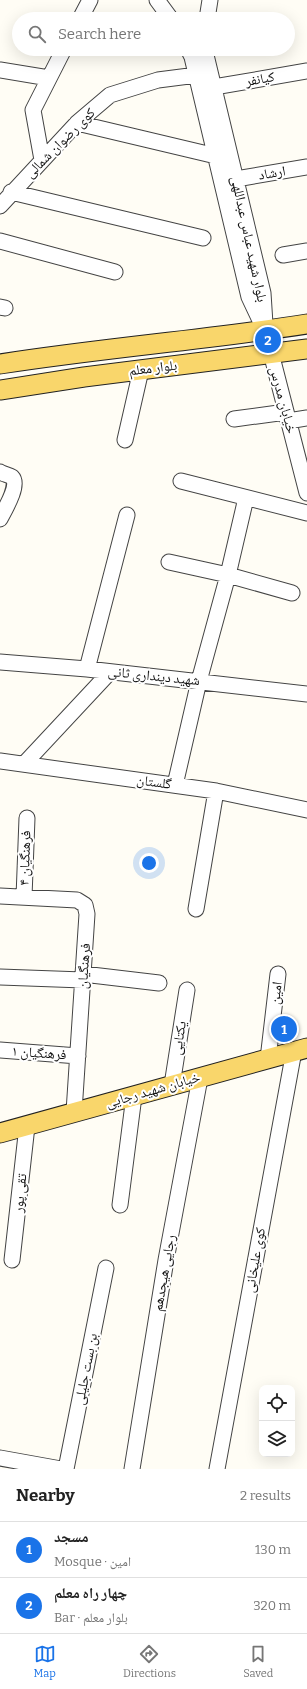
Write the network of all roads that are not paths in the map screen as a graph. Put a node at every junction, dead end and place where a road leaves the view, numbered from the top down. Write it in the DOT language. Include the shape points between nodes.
graph roads {
  1 [pos="157,0"];
  2 [pos="210,0"];
  3 [pos="85,1"];
  4 [pos="82,12"];
  5 [pos="166,12"];
  6 [pos="208,12"];
  7 [pos="60,56"];
  8 [pos="192,56"];
  9 [pos="206,56"];
  10 [pos="0,70"];
  11 [pos="307,71"];
  12 [pos="197,75"];
  13 [pos="49,78"];
  14 [pos="214,87"];
  15 [pos="77,122"];
  16 [pos="216,156"];
  17 [pos="42,160"];
  18 [pos="307,167"];
  19 [pos="236,179"];
  20 [pos="11,192"];
  21 [pos="0,206"];
  22 [pos="203,238"];
  23 [pos="0,241"];
  24 [pos="307,251"];
  25 [pos="283,255"];
  26 [pos="115,272"];
  27 [pos="307,324"];
  28 [pos="266,331"];
  29 [pos="307,349"];
  30 [pos="271,353"];
  31 [pos="0,364"];
  32 [pos="141,370"];
  33 [pos="0,390"];
  34 [pos="287,416"];
  35 [pos="307,418"];
  36 [pos="234,419"];
  37 [pos="125,440"];
  38 [pos="0,472"];
  39 [pos="181,482"];
  40 [pos="306,484"];
  41 [pos="246,498"];
  42 [pos="307,513"];
  43 [pos="127,515"];
  44 [pos="0,520"];
  45 [pos="169,562"];
  46 [pos="228,575"];
  47 [pos="292,593"];
  48 [pos="0,662"];
  49 [pos="87,669"];
  50 [pos="110,672"];
  51 [pos="199,681"];
  52 [pos="307,694"];
  53 [pos="0,761"];
  54 [pos="24,764"];
  55 [pos="175,785"];
  56 [pos="216,791"];
  57 [pos="307,810"];
  58 [pos="27,818"];
  59 [pos="0,896"];
  60 [pos="24,897"];
  61 [pos="196,909"];
  62 [pos="278,974"];
  63 [pos="0,977"];
  64 [pos="83,977"];
  65 [pos="159,983"];
  66 [pos="187,990"];
  67 [pos="0,1050"];
  68 [pos="300,1050"];
  69 [pos="78,1056"];
  70 [pos="268,1059"];
  71 [pos="200,1078"];
  72 [pos="172,1085"];
  73 [pos="134,1096"];
  74 [pos="74,1112"];
  75 [pos="27,1126"];
  76 [pos="0,1133"];
  77 [pos="120,1205"];
  78 [pos="12,1260"];
  79 [pos="106,1268"];
  80 [pos="0,1458"];
  81 [pos="52,1468"];
  82 [pos="66,1469"];
  83 [pos="132,1469"];
  84 [pos="217,1469"];
  1 -- 5 [label="street"];
  2 -- 6 [label="street"];
  3 -- 4 [label="street"];
  7 -- 13 [label="street"];
  8 -- 12 [label="street, بلوار شهید عباس عبداللهی"];
  9 -- 14 [label="street, بلوار شهید عباس عبداللهی"];
  10 -- 13 [label="street"];
  11 -- 14 [label="street, کیانفر"];
  12 -- 15 [label="street, کوی رضوان شمالی" via="158,80 110,95"];
  12 -- 16 [label="street, بلوار شهید عباس عبداللهی"];
  13 -- 17 [label="street" via="33,110"];
  14 -- 19 [label="street, بلوار شهید عباس عبداللهی"];
  15 -- 16 [label="street"];
  15 -- 17 [label="street, کوی رضوان شمالی"];
  16 -- 28 [label="street, بلوار شهید عباس عبداللهی" via="248,297"];
  17 -- 20 [label="street, کوی رضوان شمالی"];
  18 -- 19 [label="street, ارشاد"];
  19 -- 28 [label="street, بلوار شهید عباس عبداللهی" via="263,293"];
  20 -- 21 [label="street, کوی رضوان شمالی"];
  20 -- 22 [label="street"];
  23 -- 26 [label="street"];
  24 -- 25 [label="street"];
  27 -- 28 [label="main road, بلوار معلم"];
  28 -- 30 [label="main road"];
  28 -- 31 [label="main road, بلوار معلم" via="79,352"];
  29 -- 30 [label="main road, بلوار معلم"];
  30 -- 32 [label="main road, بلوار معلم"];
  30 -- 34 [label="street, خیابان مدرس"];
  32 -- 33 [label="main road, بلوار معلم"];
  32 -- 37 [label="street"];
  34 -- 35 [label="street"];
  34 -- 36 [label="street"];
  34 -- 40 [label="street, خیابان مدرس"];
  38 -- 44 [label="street" via="12,477 15,482"];
  39 -- 41 [label="street"];
  41 -- 42 [label="street"];
  41 -- 46 [label="street"];
  43 -- 49 [label="street"];
  45 -- 46 [label="street"];
  46 -- 47 [label="street"];
  46 -- 51 [label="street"];
  48 -- 49 [label="street, شهید دینداری ثانی"];
  49 -- 50 [label="street, شهید دینداری ثانی"];
  50 -- 51 [label="street, شهید دینداری ثانی"];
  50 -- 54 [label="street"];
  51 -- 52 [label="street, شهید دینداری ثانی"];
  51 -- 55 [label="street"];
  53 -- 54 [label="street, گلستان"];
  54 -- 55 [label="street, گلستان"];
  55 -- 56 [label="street, گلستان"];
  56 -- 57 [label="street, گلستان"];
  56 -- 61 [label="street"];
  58 -- 60 [label="street, فرهنگیان ۴"];
  59 -- 60 [label="street, فرهنگیان"];
  60 -- 64 [label="street, فرهنگیان" via="77,900 84,905 87,914"];
  62 -- 70 [label="street, امین"];
  63 -- 64 [label="street"];
  64 -- 65 [label="street"];
  64 -- 69 [label="street, فرهنگیان"];
  66 -- 72 [label="street, یکتایی"];
  67 -- 69 [label="street, فرهنگیان ۱"];
  68 -- 70 [label="main road, خیابان شهید رجایی"];
  68 -- 84 [label="street, کوی علیخانی"];
  69 -- 74 [label="street, فرهنگیان"];
  70 -- 71 [label="main road, خیابان شهید رجایی"];
  71 -- 72 [label="main road, خیابان شهید رجایی"];
  71 -- 83 [label="street, رجایی هیجدهم" via="166,1260"];
  72 -- 73 [label="main road, خیابان شهید رجایی"];
  73 -- 74 [label="main road, خیابان شهید رجایی"];
  73 -- 77 [label="street"];
  74 -- 75 [label="main road, خیابان شهید رجایی"];
  75 -- 76 [label="main road, خیابان شهید رجایی"];
  75 -- 78 [label="street, تقی پور"];
  79 -- 82 [label="street, بن بست جلیلی"];
  80 -- 81 [label="street"];
}
